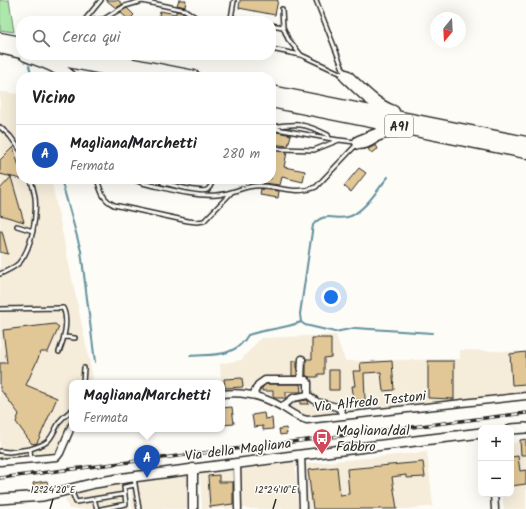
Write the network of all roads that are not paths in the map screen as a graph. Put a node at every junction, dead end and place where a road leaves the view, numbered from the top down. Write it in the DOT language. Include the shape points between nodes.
graph roads {
  1 [pos="101,0"];
  2 [pos="316,0"];
  3 [pos="234,1"];
  4 [pos="282,9"];
  5 [pos="88,16"];
  6 [pos="109,16"];
  7 [pos="194,16"];
  8 [pos="231,16"];
  9 [pos="276,26"];
  10 [pos="283,27"];
  11 [pos="276,50"];
  12 [pos="301,55"];
  13 [pos="41,60"];
  14 [pos="63,60"];
  15 [pos="107,60"];
  16 [pos="64,72"];
  17 [pos="124,72"];
  18 [pos="169,72"];
  19 [pos="346,76"];
  20 [pos="276,93"];
  21 [pos="276,102"];
  22 [pos="412,125"];
  23 [pos="276,126"];
  24 [pos="0,127"];
  25 [pos="276,128"];
  26 [pos="329,138"];
  27 [pos="340,140"];
  28 [pos="526,143"];
  29 [pos="16,144"];
  30 [pos="356,144"];
  31 [pos="276,148"];
  32 [pos="526,152"];
  33 [pos="32,184"];
  34 [pos="99,184"];
  35 [pos="147,184"];
  36 [pos="168,184"];
  37 [pos="211,184"];
  38 [pos="152,185"];
  39 [pos="231,193"];
  40 [pos="17,226"];
  41 [pos="33,231"];
  42 [pos="0,274"];
  43 [pos="0,309"];
  44 [pos="65,337"];
  45 [pos="75,338"];
  46 [pos="59,352"];
  47 [pos="302,359"];
  48 [pos="84,368"];
  49 [pos="300,379"];
  50 [pos="83,380"];
  51 [pos="225,394"];
  52 [pos="253,395"];
  53 [pos="308,396"];
  54 [pos="526,396"];
  55 [pos="282,407"];
  56 [pos="69,413"];
  57 [pos="343,416"];
  58 [pos="526,428"];
  59 [pos="514,430"];
  60 [pos="69,431"];
  61 [pos="478,433"];
  62 [pos="30,449"];
  63 [pos="0,451"];
  64 [pos="301,455"];
  65 [pos="31,460"];
  66 [pos="0,462"];
  67 [pos="237,463"];
  68 [pos="193,468"];
  69 [pos="135,481"];
  70 [pos="71,489"];
  71 [pos="125,494"];
  72 [pos="494,497"];
  73 [pos="0,499"];
  74 [pos="94,499"];
  75 [pos="96,509"];
  76 [pos="101,509"];
  77 [pos="139,509"];
  78 [pos="193,509"];
  79 [pos="238,509"];
  80 [pos="303,509"];
  81 [pos="495,509"];
  1 -- 5 [label="lane"];
  2 -- 19 [label="lane"];
  3 -- 8 [label="lane"];
  4 -- 10 [label="lane"];
  6 -- 7 [label="lane" via="125,6 142,1 185,10"];
  9 -- 10 [label="lane"];
  10 -- 12 [label="lane" via="288,39"];
  11 -- 12 [label="lane"];
  12 -- 19 [label="lane"];
  13 -- 16 [label="highway"];
  14 -- 17 [label="highway"];
  15 -- 18 [label="highway"];
  19 -- 22 [label="highway" via="383,108"];
  20 -- 22 [label="highway, A91"];
  21 -- 22 [label="highway, A91"];
  22 -- 28 [label="highway, A91"];
  22 -- 30 [label="highway"];
  22 -- 32 [label="highway, A91"];
  23 -- 26 [label="lane" via="295,124 311,127 328,135"];
  24 -- 29 [label="lane"];
  25 -- 26 [label="lane"];
  26 -- 27 [label="lane"];
  27 -- 30 [label="lane"];
  27 -- 31 [label="lane" via="314,150"];
  30 -- 39 [label="lane" via="316,187 298,191 247,186"];
  33 -- 41 [label="lane" via="35,198"];
  34 -- 39 [label="lane" via="107,202 114,205 197,222 204,221"];
  35 -- 38 [label="lane"];
  36 -- 37 [label="lane" via="201,191 207,190"];
  38 -- 39 [label="lane" via="202,195"];
  40 -- 41 [label="lane"];
  41 -- 42 [label="lane" via="26,252 18,263"];
  43 -- 44 [label="lane" via="63,308"];
  44 -- 45 [label="lane"];
  44 -- 46 [label="lane"];
  47 -- 49 [label="street"];
  48 -- 50 [label="lane"];
  49 -- 52 [label="street" via="265,380 258,385"];
  49 -- 53 [label="street" via="308,382"];
  51 -- 52 [label="street, Via Alfredo Testoni"];
  52 -- 55 [label="street, Via Alfredo Testoni"];
  53 -- 55 [label="street" via="293,398"];
  53 -- 57 [label="street" via="317,402 340,409"];
  54 -- 57 [label="street, Via Alfredo Testoni"];
  55 -- 57 [label="street, Via Alfredo Testoni" via="307,420"];
  56 -- 62 [label="lane" via="60,421 49,440"];
  58 -- 59 [label="main road"];
  60 -- 65 [label="street" via="58,456"];
  61 -- 64 [label="main road, Via della Magliana"];
  62 -- 63 [label="lane"];
  62 -- 65 [label="lane"];
  64 -- 67 [label="main road, Via della Magliana"];
  64 -- 80 [label="street"];
  65 -- 66 [label="street"];
  67 -- 68 [label="main road, Via della Magliana"];
  67 -- 79 [label="street"];
  68 -- 69 [label="main road, Via della Magliana"];
  68 -- 78 [label="street"];
  69 -- 70 [label="main road, Via della Magliana" via="95,483"];
  69 -- 71 [label="lane" via="124,487"];
  69 -- 77 [label="lane"];
  70 -- 73 [label="main road, Via della Magliana" via="43,496"];
  70 -- 74 [label="lane" via="76,502"];
  71 -- 74 [label="lane"];
  71 -- 76 [label="lane" via="126,504"];
  72 -- 81 [label="street"];
  74 -- 75 [label="lane"];
}
